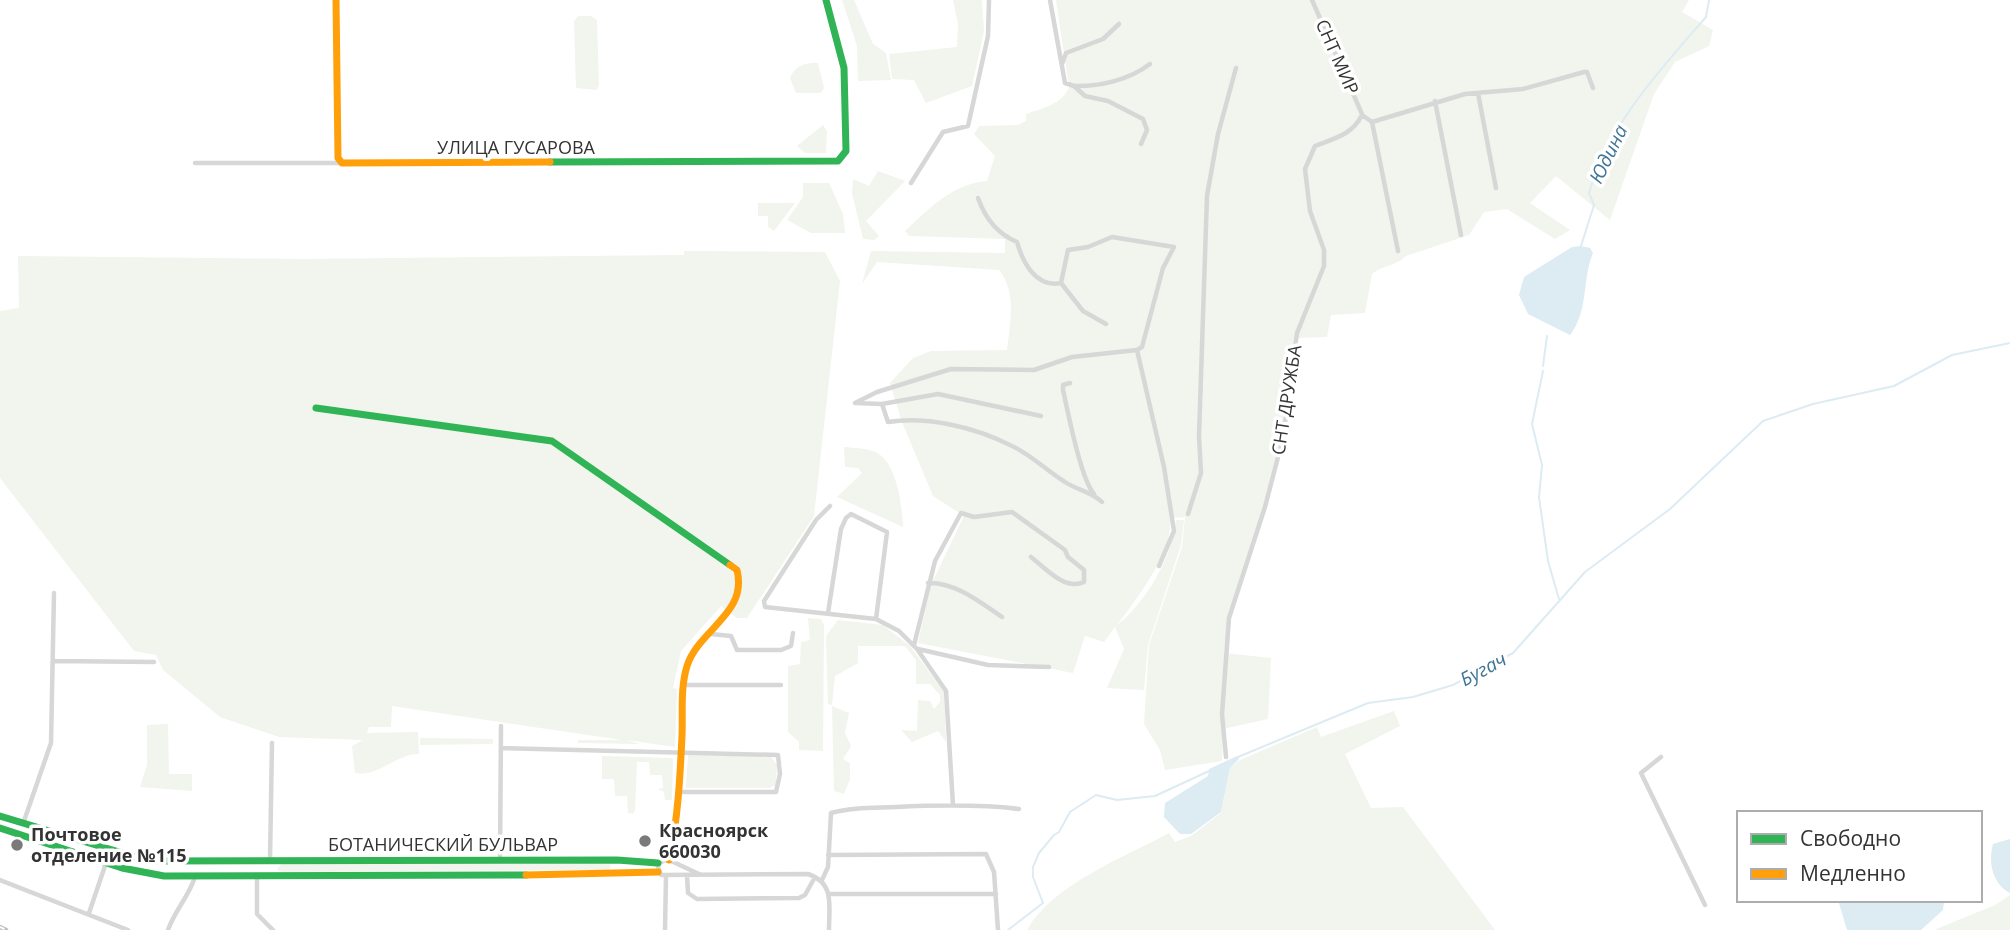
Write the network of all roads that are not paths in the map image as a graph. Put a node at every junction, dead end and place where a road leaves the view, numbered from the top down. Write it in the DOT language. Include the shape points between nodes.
graph roads {
  1 [pos="336,0"];
  2 [pos="826,0"];
  3 [pos="989,0"];
  4 [pos="1050,0"];
  5 [pos="1312,0"];
  6 [pos="1119,24"];
  7 [pos="1150,64"];
  8 [pos="1062,65"];
  9 [pos="1236,68"];
  10 [pos="1074,86"];
  11 [pos="1593,88"];
  12 [pos="1478,93"];
  13 [pos="1435,101"];
  14 [pos="1362,115"];
  15 [pos="1372,122"];
  16 [pos="1141,144"];
  17 [pos="195,163"];
  18 [pos="342,163"];
  19 [pos="911,183"];
  20 [pos="1496,188"];
  21 [pos="978,198"];
  22 [pos="1461,235"];
  23 [pos="1398,251"];
  24 [pos="1061,284"];
  25 [pos="1106,324"];
  26 [pos="1137,350"];
  27 [pos="1070,383"];
  28 [pos="882,404"];
  29 [pos="316,408"];
  30 [pos="1041,416"];
  31 [pos="1094,494"];
  32 [pos="1102,502"];
  33 [pos="830,506"];
  34 [pos="1188,514"];
  35 [pos="1031,557"];
  36 [pos="1159,566"];
  37 [pos="928,583"];
  38 [pos="54,593"];
  39 [pos="828,613"];
  40 [pos="1002,617"];
  41 [pos="876,619"];
  42 [pos="793,633"];
  43 [pos="709,635"];
  44 [pos="916,647"];
  45 [pos="54,662"];
  46 [pos="154,662"];
  47 [pos="1049,667"];
  48 [pos="684,685"];
  49 [pos="781,685"];
  50 [pos="501,726"];
  51 [pos="272,743"];
  52 [pos="501,748"];
  53 [pos="681,752"];
  54 [pos="1226,757"];
  55 [pos="1661,757"];
  56 [pos="680,792"];
  57 [pos="953,805"];
  58 [pos="1019,809"];
  59 [pos="0,816"];
  60 [pos="24,821"];
  61 [pos="0,828"];
  62 [pos="828,855"];
  63 [pos="617,860"];
  64 [pos="669,860"];
  65 [pos="270,861"];
  66 [pos="500,861"];
  67 [pos="106,863"];
  68 [pos="658,863"];
  69 [pos="664,874"];
  70 [pos="617,875"];
  71 [pos="257,876"];
  72 [pos="270,876"];
  73 [pos="687,876"];
  74 [pos="704,876"];
  75 [pos="195,877"];
  76 [pos="814,877"];
  77 [pos="0,880"];
  78 [pos="822,880"];
  79 [pos="829,894"];
  80 [pos="996,894"];
  81 [pos="1705,905"];
  82 [pos="89,913"];
  83 [pos="128,930"];
  84 [pos="169,930"];
  85 [pos="273,930"];
  86 [pos="664,930"];
  87 [pos="829,930"];
  88 [pos="998,930"];
  1 -- 18 [label="street" via="337,155"];
  2 -- 18 [label="street, УЛИЦА ГУСАРОВА" via="845,68 846,151 838,161"];
  3 -- 19 [label="street" via="988,36 968,126 943,132"];
  4 -- 8 [label="street"];
  5 -- 14 [label="street, СНТ МИР"];
  6 -- 8 [label="street" via="1103,39 1066,53"];
  7 -- 10 [label="street" via="1135,75"];
  8 -- 10 [label="street" via="1065,83"];
  9 -- 34 [label="street" via="1207,196 1201,473"];
  10 -- 16 [label="street" via="1085,96 1108,101 1143,120 1147,130"];
  11 -- 12 [label="street" via="1584,72 1523,89"];
  12 -- 13 [label="street"];
  12 -- 20 [label="street"];
  13 -- 15 [label="street"];
  13 -- 22 [label="street"];
  14 -- 15 [label="street"];
  14 -- 54 [label="street, СНТ ДРУЖБА" via="1348,133 1315,146 1305,169 1324,266 1297,332 1283,438 1229,618 1222,715"];
  15 -- 23 [label="street"];
  17 -- 18 [label="street, УЛИЦА ГУСАРОВА"];
  21 -- 24 [label="street" via="982,211 1003,236 1017,242 1022,259 1036,277 1046,284"];
  24 -- 25 [label="street" via="1083,311"];
  24 -- 26 [label="street" via="1072,247 1088,247 1112,237 1174,247 1163,268 1142,347"];
  26 -- 28 [label="street" via="1072,357 1034,370 951,369 855,403"];
  26 -- 36 [label="street" via="1174,531"];
  27 -- 31 [label="street" via="1063,385 1063,390 1083,475"];
  28 -- 30 [label="street" via="938,394"];
  28 -- 31 [label="street" via="888,422 939,422 994,438 1078,490"];
  29 -- 43 [label="street" via="552,441 737,570 740,596"];
  31 -- 32 [label="street"];
  33 -- 39 [label="street" via="816,520 764,601 765,607 774,609"];
  35 -- 37 [label="street" via="1068,583 1084,582 1084,570 1065,550 1012,512 974,517 961,513"];
  37 -- 40 [label="street" via="941,583 974,598"];
  37 -- 44 [label="street"];
  38 -- 45 [label="street"];
  39 -- 41 [label="street"];
  39 -- 41 [label="street" via="836,554 848,514 887,532"];
  41 -- 44 [label="street"];
  42 -- 43 [label="street" via="791,646 780,650 737,650 731,636"];
  43 -- 48 [label="street" via="690,659"];
  44 -- 47 [label="street" via="988,665"];
  44 -- 57 [label="street" via="946,691"];
  45 -- 46 [label="street"];
  45 -- 60 [label="street" via="51,743"];
  48 -- 49 [label="street"];
  48 -- 53 [label="street"];
  50 -- 52 [label="street"];
  51 -- 65 [label="street"];
  52 -- 53 [label="street"];
  52 -- 66 [label="street"];
  53 -- 56 [label="street"];
  53 -- 56 [label="street" via="778,755 780,774 776,792"];
  55 -- 81 [label="street" via="1641,773"];
  56 -- 64 [label="street"];
  57 -- 58 [label="street"];
  57 -- 62 [label="street" via="831,813"];
  59 -- 60 [label="street, БОТАНИЧЕСКИЙ БУЛЬВАР"];
  60 -- 65 [label="street, БОТАНИЧЕСКИЙ БУЛЬВАР" via="149,861"];
  61 -- 67 [label="street, БОТАНИЧЕСКИЙ БУЛЬВАР"];
  62 -- 78 [label="street"];
  62 -- 80 [label="street" via="979,852 991,861"];
  63 -- 66 [label="street, БОТАНИЧЕСКИЙ БУЛЬВАР"];
  63 -- 68 [label="street, БОТАНИЧЕСКИЙ БУЛЬВАР"];
  63 -- 70 [label="street"];
  64 -- 68 [label="street"];
  64 -- 69 [label="street" via="674,867"];
  64 -- 74 [label="street"];
  65 -- 66 [label="street, БОТАНИЧЕСКИЙ БУЛЬВАР"];
  65 -- 72 [label="street"];
  67 -- 75 [label="street, БОТАНИЧЕСКИЙ БУЛЬВАР" via="155,875"];
  67 -- 82 [label="street"];
  68 -- 69 [label="street"];
  69 -- 70 [label="street, БОТАНИЧЕСКИЙ БУЛЬВАР"];
  69 -- 73 [label="street"];
  69 -- 86 [label="street"];
  70 -- 72 [label="street, БОТАНИЧЕСКИЙ БУЛЬВАР"];
  71 -- 72 [label="street, БОТАНИЧЕСКИЙ БУЛЬВАР"];
  71 -- 75 [label="street, БОТАНИЧЕСКИЙ БУЛЬВАР"];
  71 -- 85 [label="street" via="257,914"];
  73 -- 74 [label="street"];
  73 -- 76 [label="street" via="688,893 697,899 799,898"];
  74 -- 76 [label="street"];
  75 -- 84 [label="street"];
  76 -- 78 [label="street"];
  77 -- 82 [label="street"];
  78 -- 79 [label="street"];
  79 -- 80 [label="street"];
  79 -- 87 [label="street"];
  80 -- 88 [label="street"];
  82 -- 83 [label="street"];
}
